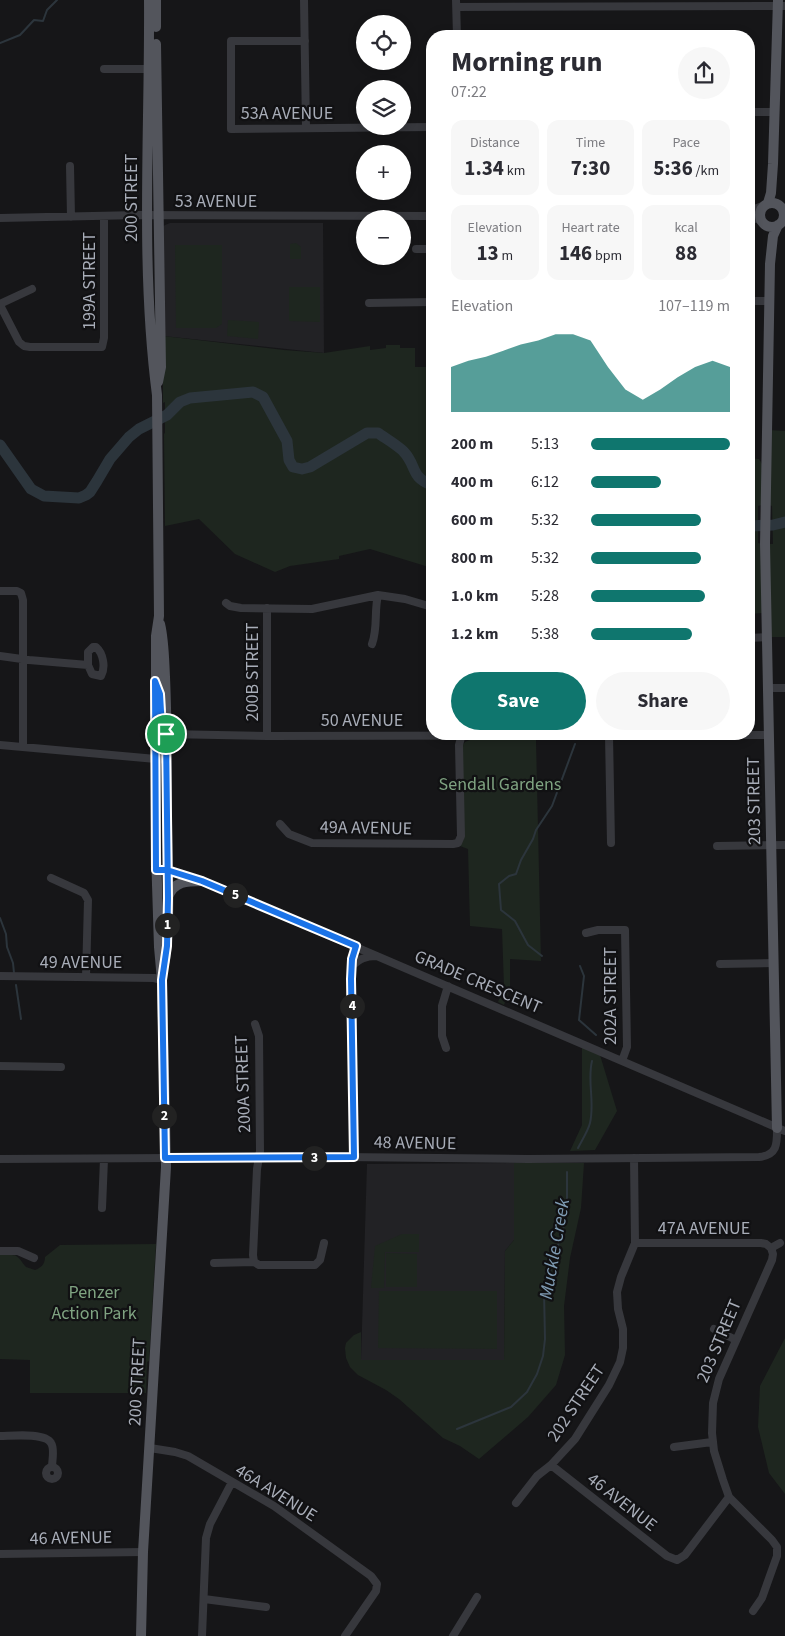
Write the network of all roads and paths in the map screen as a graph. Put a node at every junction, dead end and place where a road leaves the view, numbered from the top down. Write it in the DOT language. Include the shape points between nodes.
graph roads {
  1 [pos="148,0"];
  2 [pos="156,0"];
  3 [pos="304,0"];
  4 [pos="456,4"];
  5 [pos="780,4"];
  6 [pos="457,30"];
  7 [pos="305,41"];
  8 [pos="104,70"];
  9 [pos="153,70"];
  10 [pos="755,112"];
  11 [pos="774,112"];
  12 [pos="426,127"];
  13 [pos="306,128"];
  14 [pos="773,164"];
  15 [pos="70,166"];
  16 [pos="766,204"];
  17 [pos="783,208"];
  18 [pos="755,209"];
  19 [pos="71,216"];
  20 [pos="104,216"];
  21 [pos="147,216"];
  22 [pos="158,216"];
  23 [pos="426,216"];
  24 [pos="0,218"];
  25 [pos="755,219"];
  26 [pos="762,221"];
  27 [pos="781,223"];
  28 [pos="416,249"];
  29 [pos="426,249"];
  30 [pos="770,264"];
  31 [pos="32,289"];
  32 [pos="755,301"];
  33 [pos="769,301"];
  34 [pos="369,302"];
  35 [pos="426,302"];
  36 [pos="0,304"];
  37 [pos="157,400"];
  38 [pos="0,591"];
  39 [pos="378,595"];
  40 [pos="226,603"];
  41 [pos="426,605"];
  42 [pos="266,608"];
  43 [pos="159,616"];
  44 [pos="767,637"];
  45 [pos="755,638"];
  46 [pos="372,644"];
  47 [pos="0,656"];
  48 [pos="22,660"];
  49 [pos="88,665"];
  50 [pos="155,681"];
  51 [pos="768,688"];
  52 [pos="785,688"];
  53 [pos="166,734"];
  54 [pos="426,735"];
  55 [pos="755,735"];
  56 [pos="769,735"];
  57 [pos="267,736"];
  58 [pos="460,740"];
  59 [pos="608,740"];
  60 [pos="0,746"];
  61 [pos="23,747"];
  62 [pos="155,760"];
  63 [pos="167,760"];
  64 [pos="280,824"];
  65 [pos="611,843"];
  66 [pos="772,845"];
  67 [pos="717,846"];
  68 [pos="785,846"];
  69 [pos="156,870"];
  70 [pos="167,870"];
  71 [pos="51,878"];
  72 [pos="202,881"];
  73 [pos="168,898"];
  74 [pos="586,933"];
  75 [pos="356,946"];
  76 [pos="377,956"];
  77 [pos="774,963"];
  78 [pos="720,964"];
  79 [pos="352,966"];
  80 [pos="0,976"];
  81 [pos="86,977"];
  82 [pos="162,980"];
  83 [pos="448,986"];
  84 [pos="255,1024"];
  85 [pos="446,1048"];
  86 [pos="622,1061"];
  87 [pos="0,1066"];
  88 [pos="61,1067"];
  89 [pos="781,1129"];
  90 [pos="354,1157"];
  91 [pos="165,1158"];
  92 [pos="259,1158"];
  93 [pos="634,1158"];
  94 [pos="0,1159"];
  95 [pos="104,1159"];
  96 [pos="102,1208"];
  97 [pos="324,1243"];
  98 [pos="635,1243"];
  99 [pos="780,1243"];
  100 [pos="771,1248"];
  101 [pos="0,1251"];
  102 [pos="34,1258"];
  103 [pos="254,1262"];
  104 [pos="214,1263"];
  105 [pos="714,1329"];
  106 [pos="736,1340"];
  107 [pos="0,1436"];
  108 [pos="712,1442"];
  109 [pos="674,1447"];
  110 [pos="150,1448"];
  111 [pos="550,1465"];
  112 [pos="52,1467"];
  113 [pos="232,1482"];
  114 [pos="728,1497"];
  115 [pos="516,1503"];
  116 [pos="143,1552"];
  117 [pos="0,1554"];
  118 [pos="477,1597"];
  119 [pos="204,1599"];
  120 [pos="266,1607"];
  121 [pos="753,1611"];
  122 [pos="140,1636"];
  123 [pos="202,1636"];
  124 [pos="345,1636"];
  125 [pos="454,1636"];
  1 -- 9 [label="main road, 200 STREET"];
  2 -- 9 [label="main road, 200 STREET"];
  3 -- 7 [label="street"];
  4 -- 5 [label="street"];
  4 -- 6 [label="street"];
  5 -- 11 [label="main road"];
  7 -- 13 [label="street"];
  7 -- 13 [label="street, 53A AVENUE" via="231,41 231,129"];
  8 -- 9 [label="street"];
  9 -- 21 [label="main road, 200 STREET" via="146,168"];
  9 -- 22 [label="main road, 200 STREET"];
  10 -- 11 [label="street"];
  11 -- 14 [label="main road"];
  12 -- 13 [label="street, 53A AVENUE"];
  14 -- 16 [label="main road" via="771,193"];
  14 -- 17 [label="main road"];
  15 -- 19 [label="street, 199A STREET"];
  16 -- 17 [label="main road" via="776,203"];
  16 -- 18 [label="street"];
  16 -- 26 [label="main road" via="760,212"];
  17 -- 27 [label="main road"];
  19 -- 20 [label="street, 53 AVENUE"];
  19 -- 24 [label="street, 53 AVENUE"];
  20 -- 21 [label="street, 53 AVENUE"];
  20 -- 36 [label="street, 199A STREET" via="102,347 24,346"];
  21 -- 22 [label="street, 53 AVENUE"];
  21 -- 37 [label="main road, 200 STREET"];
  22 -- 23 [label="street, 53 AVENUE"];
  22 -- 37 [label="main road, 200 STREET" via="160,366"];
  25 -- 26 [label="street"];
  26 -- 27 [label="main road" via="770,226"];
  26 -- 30 [label="main road, 203 STREET"];
  27 -- 30 [label="main road, 203 STREET" via="773,236"];
  28 -- 29 [label="street"];
  30 -- 33 [label="main road, 203 STREET"];
  31 -- 36 [label="street"];
  32 -- 33 [label="street"];
  33 -- 44 [label="main road, 203 STREET" via="765,505"];
  34 -- 35 [label="street"];
  37 -- 43 [label="main road, 200 STREET"];
  38 -- 48 [label="street" via="21,593"];
  39 -- 41 [label="street"];
  39 -- 42 [label="street" via="312,609"];
  39 -- 46 [label="street" via="376,633"];
  40 -- 42 [label="street" via="235,608"];
  42 -- 57 [label="street, 200B STREET"];
  43 -- 50 [label="main road, 200 STREET"];
  43 -- 53 [label="main road, 200 STREET" via="163,636"];
  44 -- 45 [label="street"];
  44 -- 51 [label="main road, 203 STREET"];
  47 -- 48 [label="street"];
  48 -- 49 [label="street"];
  48 -- 61 [label="street"];
  50 -- 53 [label="main road" via="160,694 162,729"];
  50 -- 62 [label="main road, 200 STREET"];
  51 -- 52 [label="street"];
  51 -- 56 [label="main road, 203 STREET"];
  53 -- 57 [label="street, 50 AVENUE"];
  53 -- 63 [label="main road, 200 STREET"];
  54 -- 57 [label="street, 50 AVENUE"];
  55 -- 56 [label="street, 50 AVENUE"];
  56 -- 66 [label="main road, 203 STREET"];
  58 -- 64 [label="street, 49A AVENUE" via="461,836 458,843 312,843 289,834"];
  59 -- 65 [label="street"];
  60 -- 61 [label="street"];
  61 -- 62 [label="street"];
  62 -- 63 [label="street"];
  62 -- 69 [label="main road, 200 STREET"];
  63 -- 70 [label="main road, 200 STREET"];
  66 -- 67 [label="street"];
  66 -- 68 [label="street"];
  66 -- 77 [label="main road, 203 STREET"];
  69 -- 70 [label="street, GRADE CRESCENT"];
  69 -- 82 [label="main road, 200 STREET"];
  70 -- 72 [label="street, GRADE CRESCENT"];
  70 -- 73 [label="main road, 200 STREET"];
  71 -- 81 [label="street" via="84,893 88,900"];
  72 -- 73 [label="main road" via="176,885"];
  72 -- 75 [label="street, GRADE CRESCENT"];
  73 -- 82 [label="main road, 200 STREET" via="167,946"];
  74 -- 86 [label="street, 202A STREET" via="625,930 627,1047"];
  75 -- 76 [label="street, GRADE CRESCENT"];
  75 -- 79 [label="street"];
  76 -- 79 [label="street" via="359,959"];
  76 -- 83 [label="street, GRADE CRESCENT"];
  77 -- 78 [label="street"];
  77 -- 89 [label="main road, 203 STREET"];
  79 -- 90 [label="street"];
  80 -- 81 [label="street, 49 AVENUE"];
  81 -- 82 [label="street, 49 AVENUE"];
  82 -- 91 [label="main road, 200 STREET"];
  83 -- 85 [label="street" via="442,1006 442,1036"];
  83 -- 86 [label="street, GRADE CRESCENT"];
  84 -- 92 [label="street, 200A STREET" via="259,1036"];
  86 -- 89 [label="street, GRADE CRESCENT"];
  87 -- 88 [label="street"];
  89 -- 93 [label="street, 48 AVENUE" via="777,1143 769,1155 764,1156"];
  90 -- 92 [label="street, 48 AVENUE"];
  90 -- 93 [label="street, 48 AVENUE"];
  91 -- 92 [label="street, 48 AVENUE"];
  91 -- 95 [label="street, 48 AVENUE"];
  91 -- 110 [label="main road, 200 STREET"];
  92 -- 103 [label="street, 200A STREET"];
  93 -- 98 [label="street, 202 STREET"];
  94 -- 95 [label="street, 48 AVENUE"];
  95 -- 96 [label="street"];
  97 -- 103 [label="street" via="320,1260 315,1265 260,1265"];
  98 -- 100 [label="street, 47A AVENUE" via="761,1243"];
  98 -- 111 [label="street, 202 STREET" via="617,1292 623,1329 620,1362 575,1439"];
  99 -- 100 [label="street"];
  100 -- 106 [label="street, 203 STREET" via="772,1260"];
  101 -- 102 [label="street" via="18,1251"];
  103 -- 104 [label="street"];
  105 -- 106 [label="street"];
  106 -- 108 [label="street, 203 STREET" via="714,1396"];
  107 -- 112 [label="street" via="40,1436 50,1440"];
  108 -- 109 [label="street"];
  108 -- 114 [label="street, 203 STREET"];
  110 -- 113 [label="street, 46A AVENUE" via="188,1456"];
  110 -- 116 [label="main road, 200 STREET"];
  111 -- 114 [label="street, 46 AVENUE" via="667,1556 677,1560 685,1555"];
  111 -- 115 [label="street, 202 STREET"];
  113 -- 119 [label="street" via="206,1538"];
  113 -- 124 [label="street, 46A AVENUE" via="274,1506 371,1576 377,1584 376,1591"];
  114 -- 121 [label="street" via="777,1547 777,1556 762,1598"];
  116 -- 117 [label="street, 46 AVENUE"];
  116 -- 122 [label="main road, 200 STREET"];
  118 -- 125 [label="street"];
  119 -- 120 [label="street"];
  119 -- 123 [label="street"];
}
